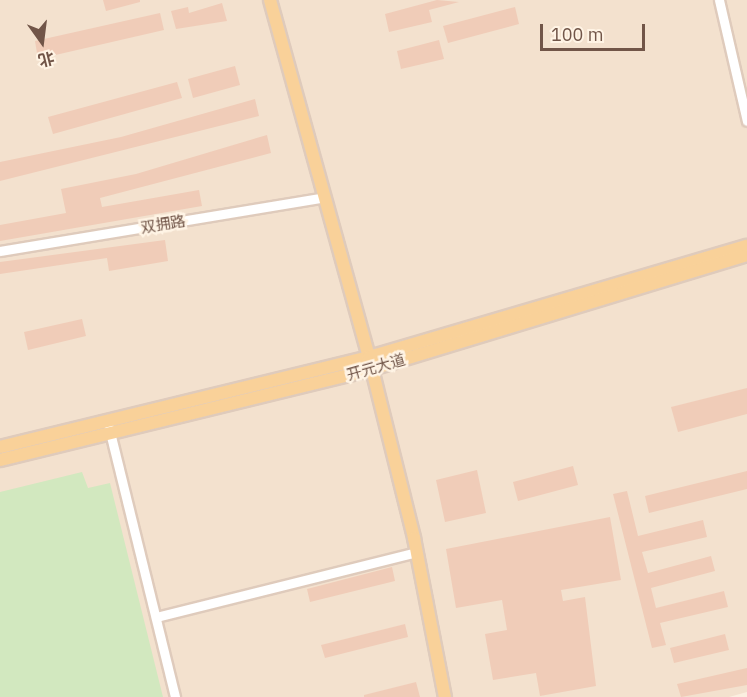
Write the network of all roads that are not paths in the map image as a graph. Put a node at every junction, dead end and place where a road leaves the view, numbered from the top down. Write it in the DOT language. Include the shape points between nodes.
graph roads {
  1 [pos="270,0"];
  2 [pos="719,0"];
  3 [pos="747,120"];
  4 [pos="325,197"];
  5 [pos="747,246"];
  6 [pos="0,251"];
  7 [pos="747,255"];
  8 [pos="371,363"];
  9 [pos="109,427"];
  10 [pos="0,447"];
  11 [pos="0,460"];
  12 [pos="417,552"];
  13 [pos="156,617"];
  14 [pos="175,697"];
  15 [pos="445,697"];
  1 -- 4 [label="main road"];
  2 -- 3 [label="street"];
  4 -- 6 [label="street, 双拥路"];
  4 -- 8 [label="main road"];
  5 -- 8 [label="main road, 开元大道"];
  7 -- 8 [label="main road, 开元大道"];
  8 -- 9 [label="main road, 开元大道"];
  8 -- 12 [label="main road"];
  9 -- 10 [label="main road, 开元大道"];
  9 -- 11 [label="main road, 开元大道"];
  9 -- 13 [label="street"];
  12 -- 13 [label="street"];
  12 -- 15 [label="main road"];
  13 -- 14 [label="street"];
}
